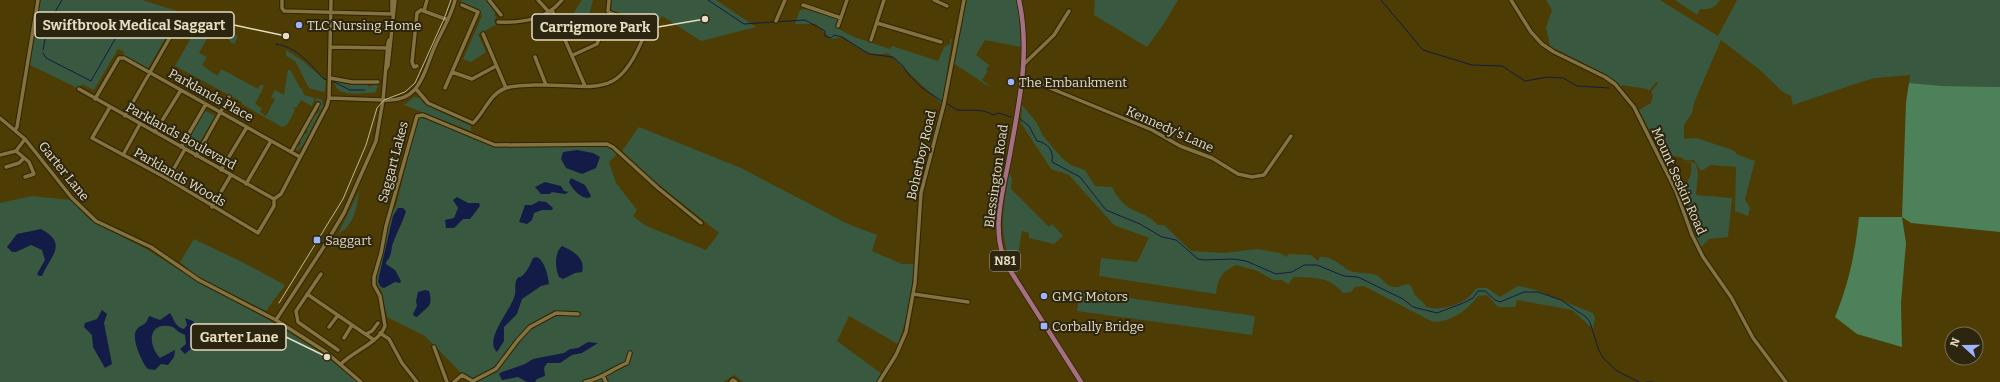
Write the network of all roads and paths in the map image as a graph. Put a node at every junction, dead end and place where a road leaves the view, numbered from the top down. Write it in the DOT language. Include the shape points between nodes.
graph roads {
  1 [pos="38,0"];
  2 [pos="282,0"];
  3 [pos="331,0"];
  4 [pos="393,0"];
  5 [pos="427,0"];
  6 [pos="455,0"];
  7 [pos="489,0"];
  8 [pos="538,0"];
  9 [pos="562,0"];
  10 [pos="609,0"];
  11 [pos="785,0"];
  12 [pos="847,0"];
  13 [pos="884,0"];
  14 [pos="934,0"];
  15 [pos="964,0"];
  16 [pos="1019,0"];
  17 [pos="1511,0"];
  18 [pos="462,5"];
  19 [pos="803,5"];
  20 [pos="947,6"];
  21 [pos="424,11"];
  22 [pos="550,11"];
  23 [pos="1069,11"];
  24 [pos="331,12"];
  25 [pos="392,13"];
  26 [pos="501,15"];
  27 [pos="841,18"];
  28 [pos="180,20"];
  29 [pos="448,20"];
  30 [pos="606,21"];
  31 [pos="776,21"];
  32 [pos="498,22"];
  33 [pos="877,23"];
  34 [pos="645,24"];
  35 [pos="838,26"];
  36 [pos="578,30"];
  37 [pos="483,34"];
  38 [pos="645,34"];
  39 [pos="565,36"];
  40 [pos="389,40"];
  41 [pos="871,40"];
  42 [pos="941,42"];
  43 [pos="330,47"];
  44 [pos="387,48"];
  45 [pos="573,55"];
  46 [pos="535,57"];
  47 [pos="1023,65"];
  48 [pos="417,66"];
  49 [pos="496,66"];
  50 [pos="386,69"];
  51 [pos="452,72"];
  52 [pos="151,73"];
  53 [pos="330,78"];
  54 [pos="1022,80"];
  55 [pos="370,82"];
  56 [pos="378,82"];
  57 [pos="546,85"];
  58 [pos="586,86"];
  59 [pos="370,87"];
  60 [pos="445,88"];
  61 [pos="506,88"];
  62 [pos="79,89"];
  63 [pos="416,89"];
  64 [pos="181,90"];
  65 [pos="229,97"];
  66 [pos="329,98"];
  67 [pos="95,99"];
  68 [pos="383,100"];
  69 [pos="206,104"];
  70 [pos="318,104"];
  71 [pos="110,108"];
  72 [pos="315,109"];
  73 [pos="221,112"];
  74 [pos="319,112"];
  75 [pos="125,116"];
  76 [pos="0,118"];
  77 [pos="140,124"];
  78 [pos="247,127"];
  79 [pos="15,130"];
  80 [pos="155,132"];
  81 [pos="1292,136"];
  82 [pos="25,139"];
  83 [pos="271,141"];
  84 [pos="183,148"];
  85 [pos="16,150"];
  86 [pos="290,152"];
  87 [pos="0,155"];
  88 [pos="123,156"];
  89 [pos="196,156"];
  90 [pos="300,157"];
  91 [pos="24,158"];
  92 [pos="6,167"];
  93 [pos="221,170"];
  94 [pos="231,175"];
  95 [pos="24,177"];
  96 [pos="168,179"];
  97 [pos="246,184"];
  98 [pos="274,199"];
  99 [pos="212,207"];
  100 [pos="701,223"];
  101 [pos="321,274"];
  102 [pos="307,294"];
  103 [pos="913,294"];
  104 [pos="968,302"];
  105 [pos="578,314"];
  106 [pos="338,315"];
  107 [pos="276,320"];
  108 [pos="378,323"];
  109 [pos="352,326"];
  110 [pos="329,327"];
  111 [pos="380,333"];
  112 [pos="366,334"];
  113 [pos="344,338"];
  114 [pos="374,340"];
  115 [pos="434,347"];
  116 [pos="338,350"];
  117 [pos="630,353"];
  118 [pos="341,364"];
  119 [pos="604,376"];
  120 [pos="474,381"];
  121 [pos="361,382"];
  122 [pos="417,382"];
  123 [pos="447,382"];
  124 [pos="454,382"];
  125 [pos="585,382"];
  126 [pos="606,382"];
  127 [pos="731,382"];
  128 [pos="736,382"];
  129 [pos="880,382"];
  130 [pos="1081,382"];
  131 [pos="1786,382"];
  1 -- 79 [label="street" via="18,127"];
  2 -- 24 [label="street" via="284,12"];
  3 -- 24 [label="street"];
  4 -- 25 [label="street"];
  5 -- 21 [label="street"];
  6 -- 29 [label="street"];
  7 -- 26 [label="street"];
  8 -- 22 [label="street"];
  9 -- 22 [label="street"];
  10 -- 34 [label="street" via="610,13"];
  11 -- 31 [label="street"];
  12 -- 27 [label="street"];
  13 -- 33 [label="street"];
  14 -- 20 [label="street"];
  15 -- 103 [label="street, Boherboy Road" via="944,102 920,193 919,244"];
  16 -- 47 [label="main road, Blessington Road / N81" via="1024,28"];
  17 -- 131 [label="street, Mount Seskin Road" via="1531,32 1542,44 1605,77 1615,84 1634,108 1676,191 1703,257 1731,297 1752,338"];
  18 -- 51 [label="street" via="478,12"];
  19 -- 27 [label="street"];
  21 -- 29 [label="street"];
  21 -- 48 [label="street" via="417,12 412,62 414,67"];
  22 -- 32 [label="street" via="522,22"];
  22 -- 39 [label="street"];
  23 -- 47 [label="street" via="1054,35"];
  24 -- 25 [label="street"];
  24 -- 43 [label="street"];
  25 -- 40 [label="street"];
  27 -- 35 [label="street"];
  28 -- 52 [label="street" via="174,26"];
  29 -- 63 [label="street"];
  30 -- 45 [label="street" via="597,44"];
  33 -- 41 [label="street"];
  33 -- 42 [label="street"];
  36 -- 39 [label="street"];
  37 -- 49 [label="street"];
  38 -- 58 [label="street" via="631,63 620,76 604,85"];
  39 -- 45 [label="street"];
  40 -- 44 [label="street"];
  40 -- 50 [label="street"];
  43 -- 44 [label="street"];
  43 -- 53 [label="street"];
  44 -- 50 [label="street"];
  45 -- 58 [label="street"];
  46 -- 57 [label="street"];
  47 -- 54 [label="main road, Blessington Road / N81"];
  49 -- 51 [label="street" via="472,79"];
  49 -- 61 [label="street"];
  50 -- 68 [label="street"];
  51 -- 60 [label="street"];
  52 -- 64 [label="street, Parklands Place"];
  52 -- 67 [label="street, Parklands Place" via="121,57 118,58"];
  52 -- 75 [label="street"];
  53 -- 55 [label="street"];
  53 -- 66 [label="street"];
  54 -- 81 [label="street, Kennedy's Lane" via="1045,86 1152,130 1245,176 1264,175"];
  54 -- 130 [label="main road, Blessington Road / N81" via="1000,213 1000,249 1008,267"];
  55 -- 56 [label="street"];
  55 -- 59 [label="street"];
  57 -- 58 [label="street"];
  57 -- 61 [label="street"];
  61 -- 63 [label="street" via="488,101 473,123 428,103"];
  62 -- 67 [label="street, Parklands Boulevard"];
  63 -- 68 [label="street" via="397,100"];
  64 -- 69 [label="street, Parklands Place"];
  64 -- 80 [label="street"];
  65 -- 73 [label="street"];
  66 -- 68 [label="street"];
  66 -- 90 [label="street" via="321,120"];
  67 -- 71 [label="street, Parklands Boulevard"];
  68 -- 107 [label="street" via="376,141 348,205 331,237"];
  69 -- 73 [label="street, Parklands Place"];
  69 -- 84 [label="street"];
  70 -- 72 [label="street"];
  71 -- 75 [label="street, Parklands Boulevard"];
  71 -- 88 [label="street, Parklands Woods" via="92,138"];
  72 -- 74 [label="street"];
  72 -- 86 [label="street"];
  73 -- 78 [label="street, Parklands Place"];
  73 -- 89 [label="street"];
  75 -- 77 [label="street, Parklands Boulevard"];
  76 -- 79 [label="street, Garter Lane"];
  77 -- 80 [label="street, Parklands Boulevard"];
  77 -- 88 [label="street"];
  78 -- 83 [label="street, Parklands Place"];
  78 -- 93 [label="street"];
  79 -- 82 [label="street, Garter Lane"];
  80 -- 84 [label="street, Parklands Boulevard"];
  82 -- 85 [label="street"];
  82 -- 107 [label="street, Garter Lane" via="72,198 96,221 162,253 199,280"];
  83 -- 86 [label="street, Parklands Place"];
  83 -- 97 [label="street"];
  84 -- 89 [label="street, Parklands Boulevard"];
  84 -- 96 [label="street"];
  85 -- 87 [label="street"];
  85 -- 91 [label="street"];
  86 -- 90 [label="street, Parklands Place"];
  88 -- 96 [label="street, Parklands Woods"];
  89 -- 93 [label="street, Parklands Boulevard"];
  90 -- 98 [label="street" via="279,197"];
  91 -- 92 [label="street" via="19,163"];
  91 -- 95 [label="street" via="32,166 34,174"];
  93 -- 94 [label="street, Parklands Boulevard"];
  94 -- 97 [label="street, Parklands Boulevard"];
  94 -- 99 [label="street"];
  96 -- 99 [label="street, Parklands Woods"];
  97 -- 98 [label="street, Parklands Boulevard"];
  98 -- 99 [label="street, Parklands Woods" via="274,206 258,233"];
  100 -- 111 [label="street, Saggart Lakes" via="613,147 601,143 495,145 423,115 417,116 374,277 385,324 384,330"];
  101 -- 102 [label="street"];
  102 -- 106 [label="street"];
  102 -- 116 [label="street" via="296,311 298,322"];
  103 -- 104 [label="street"];
  103 -- 129 [label="street, Boherboy Road" via="906,332"];
  105 -- 120 [label="street" via="556,313 530,327 496,368"];
  106 -- 109 [label="street"];
  106 -- 110 [label="street"];
  107 -- 118 [label="street, Garter Lane"];
  108 -- 112 [label="street"];
  109 -- 112 [label="street"];
  109 -- 113 [label="street"];
  111 -- 114 [label="street"];
  111 -- 122 [label="street" via="387,336 402,364"];
  112 -- 114 [label="street"];
  114 -- 118 [label="street"];
  115 -- 123 [label="street"];
  117 -- 119 [label="street" via="627,363 611,369"];
  118 -- 121 [label="street, Garter Lane"];
  119 -- 125 [label="street"];
  119 -- 126 [label="street"];
  120 -- 124 [label="street" via="462,375"];
  127 -- 128 [label="street"];
}
